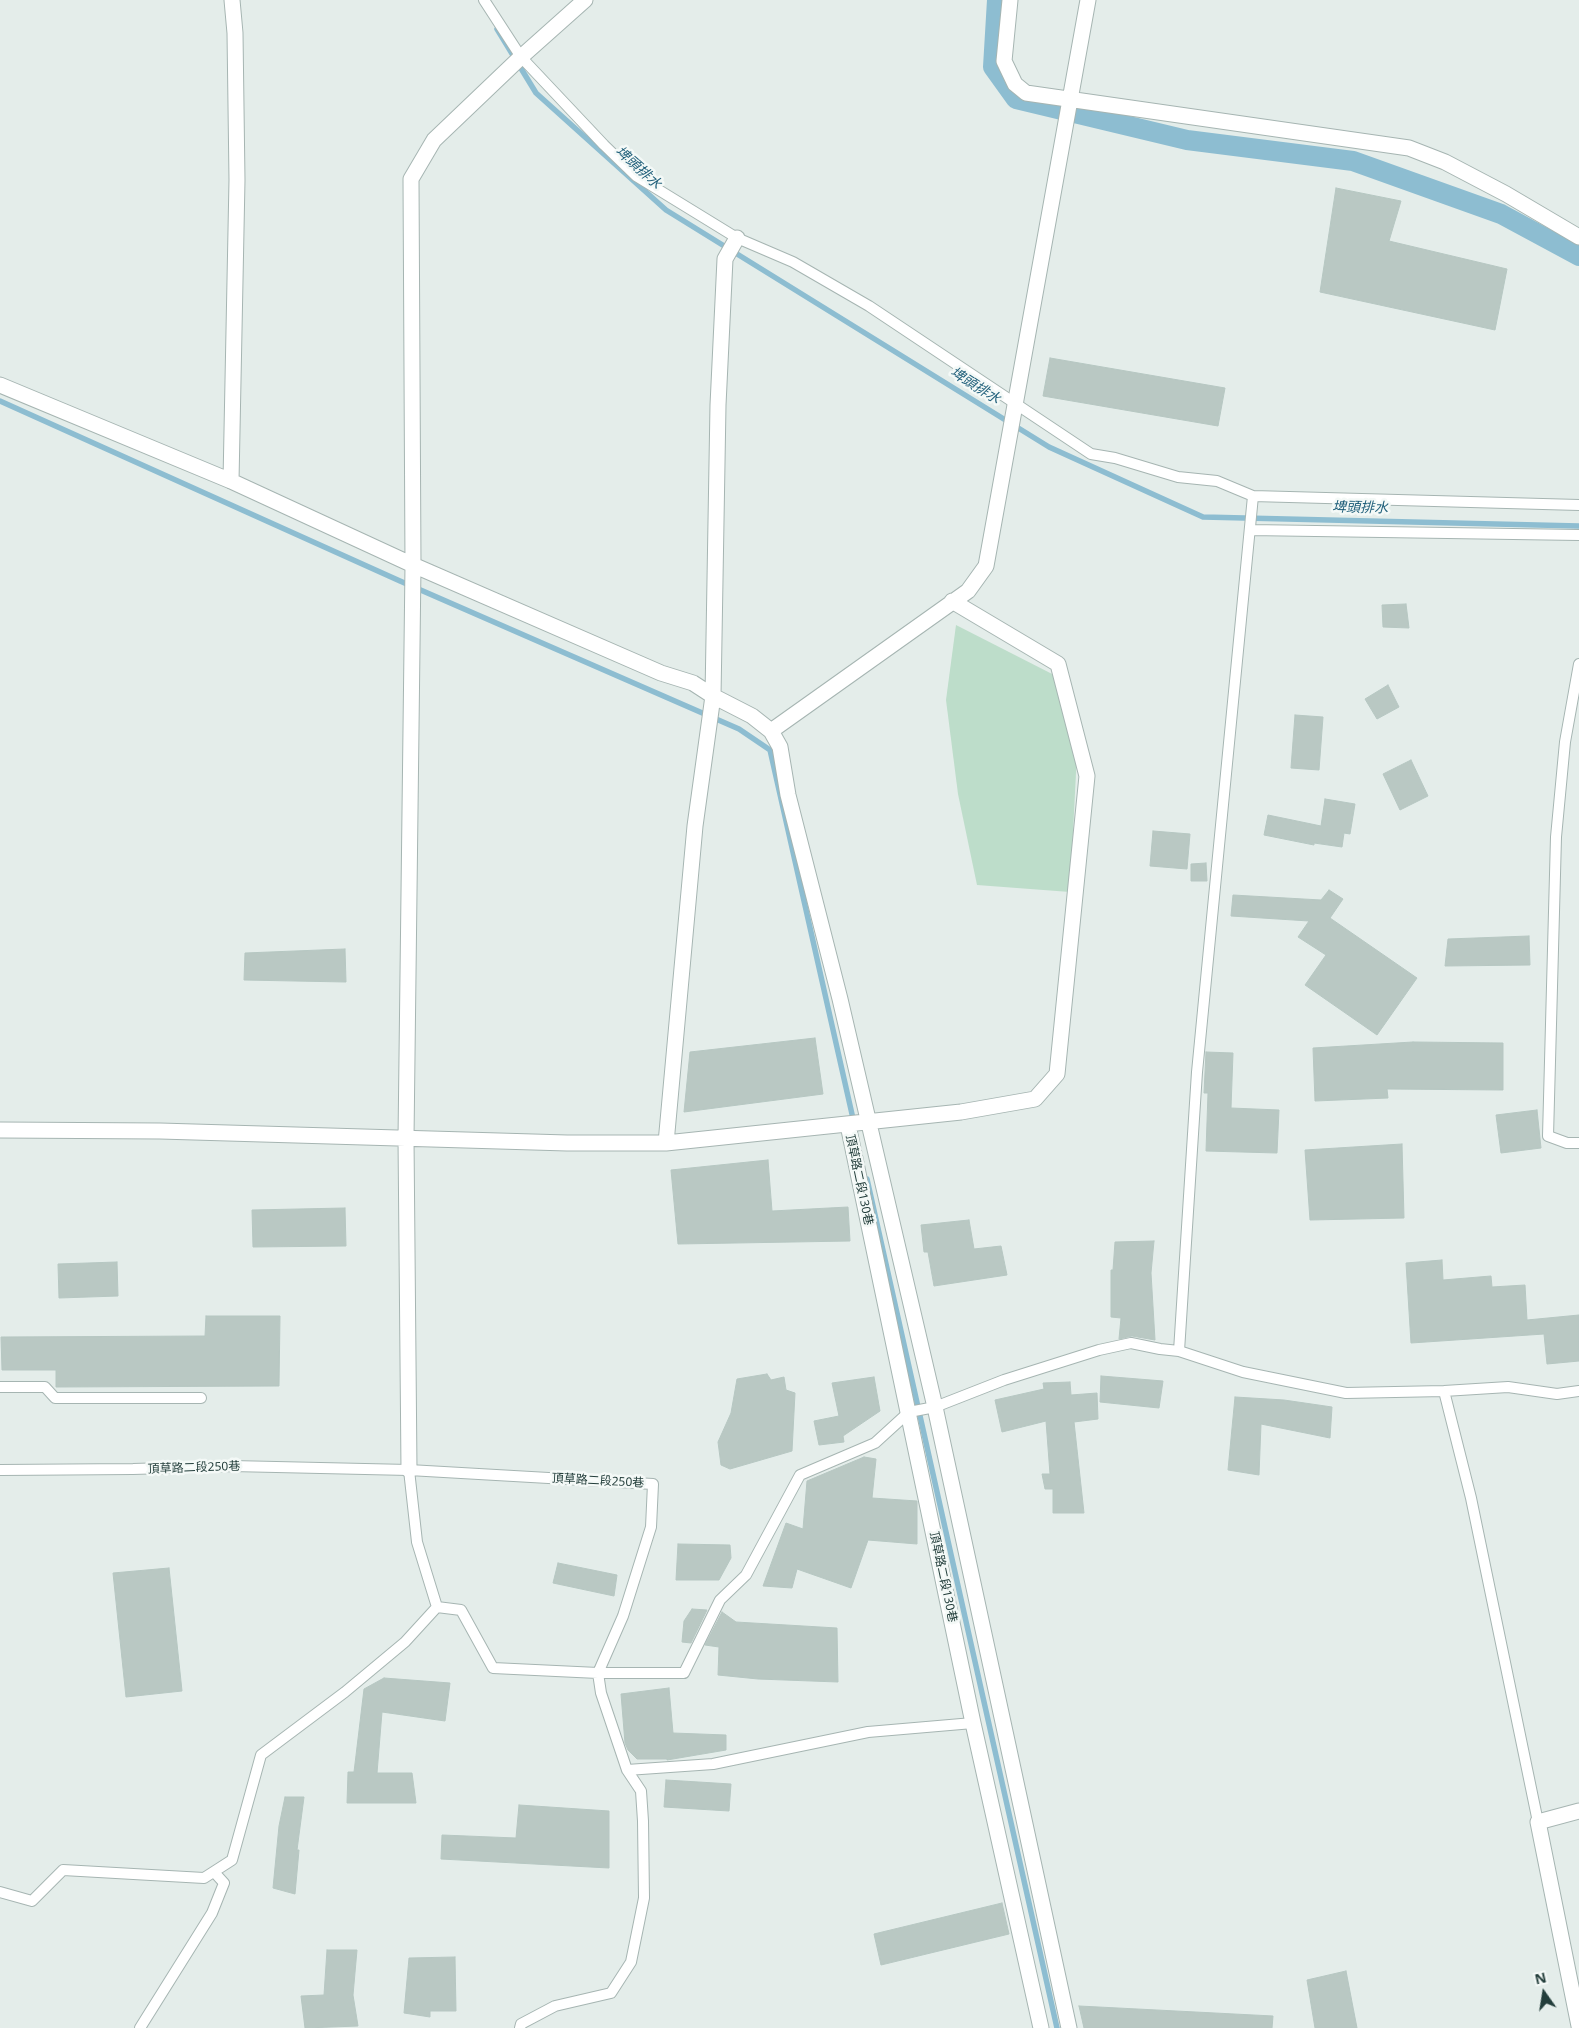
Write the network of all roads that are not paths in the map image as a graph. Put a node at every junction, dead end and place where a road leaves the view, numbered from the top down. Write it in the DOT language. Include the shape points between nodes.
graph roads {
  1 [pos="232,0"];
  2 [pos="484,0"];
  3 [pos="585,0"];
  4 [pos="1010,0"];
  5 [pos="1088,0"];
  6 [pos="521,57"];
  7 [pos="1071,101"];
  8 [pos="1579,237"];
  9 [pos="737,238"];
  10 [pos="0,385"];
  11 [pos="1016,403"];
  12 [pos="232,481"];
  13 [pos="1253,496"];
  14 [pos="1579,504"];
  15 [pos="1250,530"];
  16 [pos="1579,535"];
  17 [pos="413,565"];
  18 [pos="952,601"];
  19 [pos="1579,664"];
  20 [pos="713,696"];
  21 [pos="771,731"];
  22 [pos="857,1123"];
  23 [pos="0,1130"];
  24 [pos="406,1138"];
  25 [pos="666,1143"];
  26 [pos="1579,1143"];
  27 [pos="1179,1352"];
  28 [pos="0,1387"];
  29 [pos="1444,1391"];
  30 [pos="1579,1391"];
  31 [pos="201,1398"];
  32 [pos="935,1407"];
  33 [pos="909,1412"];
  34 [pos="0,1470"];
  35 [pos="409,1470"];
  36 [pos="437,1607"];
  37 [pos="598,1673"];
  38 [pos="973,1723"];
  39 [pos="627,1770"];
  40 [pos="1579,1811"];
  41 [pos="1538,1822"];
  42 [pos="214,1872"];
  43 [pos="0,1892"];
  44 [pos="1579,2026"];
  45 [pos="140,2028"];
  46 [pos="520,2028"];
  47 [pos="1041,2028"];
  48 [pos="1068,2028"];
  1 -- 12 [label="street" via="237,180"];
  2 -- 6 [label="lane"];
  3 -- 6 [label="street"];
  4 -- 7 [label="street" via="1004,61 1008,73 1026,93"];
  5 -- 7 [label="street"];
  6 -- 9 [label="lane" via="636,176"];
  6 -- 17 [label="street" via="434,140 410,179"];
  7 -- 8 [label="street" via="1410,148 1506,194"];
  7 -- 11 [label="street"];
  9 -- 11 [label="lane" via="794,262 870,306"];
  9 -- 20 [label="street" via="725,259 718,405"];
  10 -- 12 [label="street"];
  11 -- 13 [label="lane" via="1091,454 1115,458 1178,478 1217,481"];
  11 -- 18 [label="street" via="986,566 968,591"];
  12 -- 17 [label="street"];
  13 -- 14 [label="lane"];
  13 -- 15 [label="lane"];
  15 -- 16 [label="lane"];
  15 -- 27 [label="lane" via="1196,1072"];
  17 -- 20 [label="street" via="662,673 693,683"];
  17 -- 24 [label="street"];
  18 -- 21 [label="street"];
  18 -- 22 [label="street" via="1058,664 1087,776 1057,1074 1035,1100"];
  19 -- 26 [label="lane" via="1565,742 1556,837 1548,1136 1567,1143"];
  20 -- 21 [label="street" via="752,716"];
  20 -- 25 [label="street" via="695,826"];
  21 -- 22 [label="street" via="780,747 788,795 840,999"];
  22 -- 25 [label="street"];
  22 -- 32 [label="street"];
  22 -- 33 [label="street, 頂草路二段130巷"];
  23 -- 24 [label="street"];
  24 -- 25 [label="street"];
  24 -- 35 [label="street"];
  27 -- 29 [label="lane" via="1243,1372 1346,1393"];
  27 -- 32 [label="lane" via="1131,1342 1014,1377"];
  28 -- 31 [label="lane" via="44,1387 55,1398"];
  29 -- 30 [label="lane" via="1508,1387 1557,1394"];
  29 -- 41 [label="lane" via="1471,1498"];
  32 -- 33 [label="lane"];
  32 -- 48 [label="street"];
  33 -- 37 [label="lane" via="875,1443 800,1475 746,1576 720,1600 684,1673"];
  33 -- 38 [label="street, 頂草路二段130巷"];
  34 -- 35 [label="lane, 頂草路二段250巷" via="232,1466"];
  35 -- 36 [label="lane" via="417,1542"];
  35 -- 37 [label="lane, 頂草路二段250巷" via="653,1484 651,1528 623,1616"];
  36 -- 37 [label="lane" via="461,1610 493,1668"];
  36 -- 42 [label="lane" via="405,1642 261,1755 232,1860"];
  37 -- 39 [label="lane" via="601,1693"];
  38 -- 39 [label="lane" via="868,1732 713,1764"];
  38 -- 47 [label="street, 頂草路二段130巷"];
  39 -- 46 [label="lane" via="641,1791 643,1821 644,1898 631,1962 610,1993 555,2006 521,2024"];
  40 -- 41 [label="street"];
  41 -- 44 [label="street"];
  42 -- 43 [label="lane" via="204,1878 62,1870 32,1902"];
  42 -- 45 [label="lane" via="224,1883 212,1913"];
}
